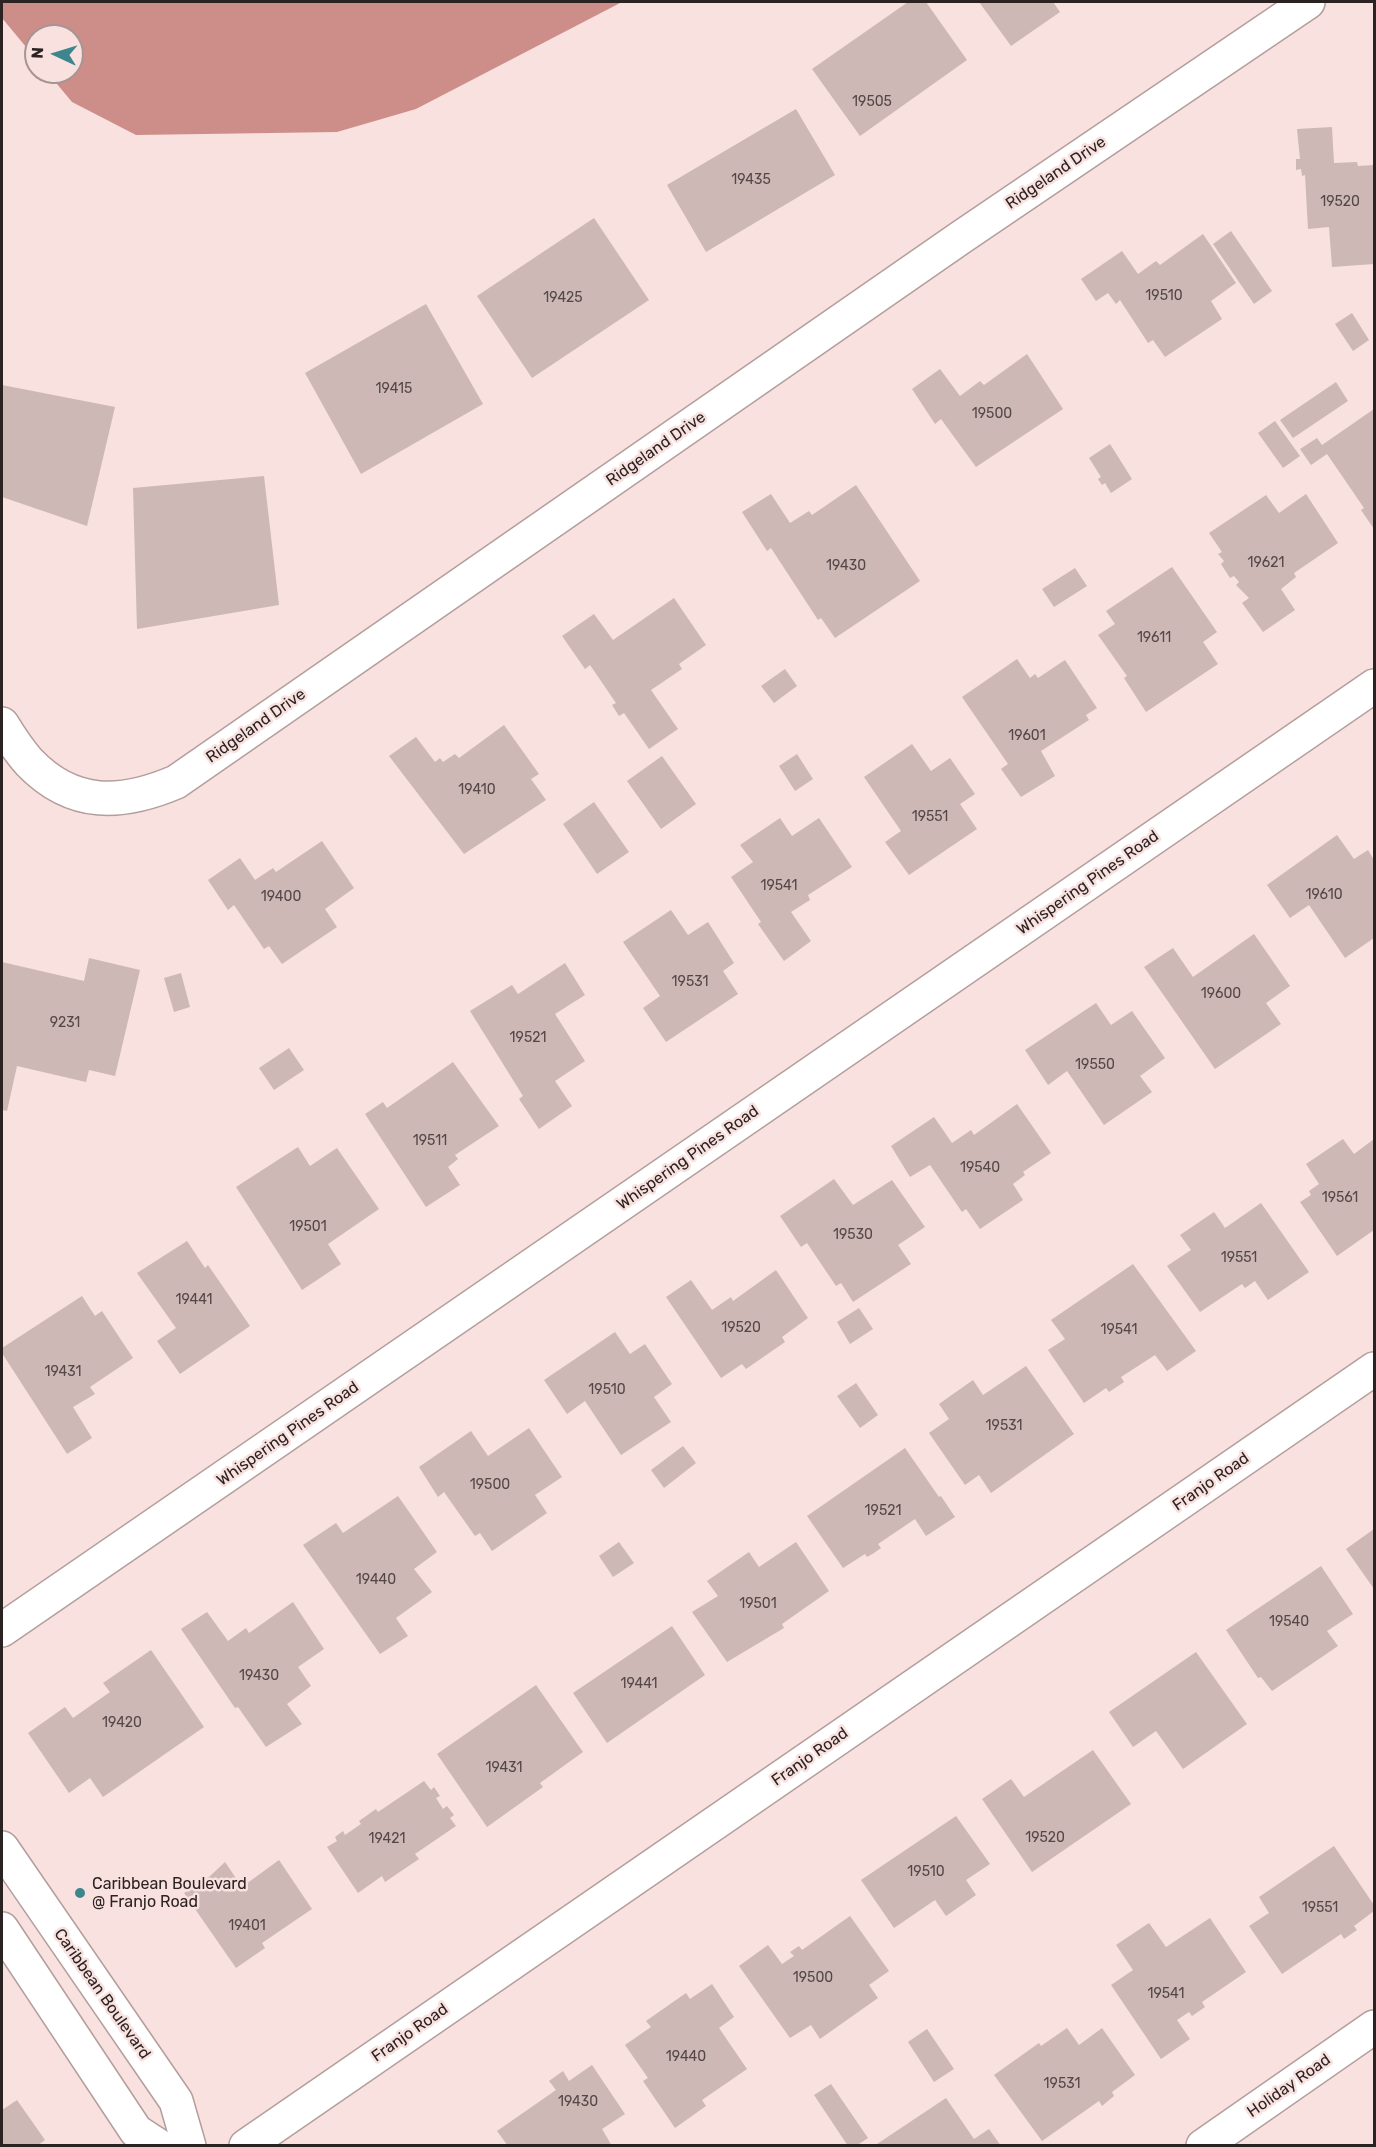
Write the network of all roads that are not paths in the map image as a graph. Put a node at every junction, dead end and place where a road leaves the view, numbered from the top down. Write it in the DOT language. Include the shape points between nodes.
graph roads {
  1 [pos="1308,2"];
  2 [pos="1374,686"];
  3 [pos="2,724"];
  4 [pos="1374,1369"];
  5 [pos="2,1630"];
  6 [pos="2,1848"];
  7 [pos="2,1929"];
  8 [pos="1374,2027"];
  9 [pos="159,2145"];
  10 [pos="189,2145"];
  11 [pos="246,2145"];
  12 [pos="1203,2145"];
  1 -- 3 [label="street, Ridgeland Drive" via="960,238 176,782 133,797 112,799 76,793 42,775"];
  2 -- 5 [label="street, Whispering Pines Road"];
  4 -- 11 [label="street, Franjo Road"];
  6 -- 10 [label="street, Caribbean Boulevard" via="176,2102"];
  7 -- 9 [label="street" via="136,2131"];
  8 -- 12 [label="street, Holiday Road"];
}
